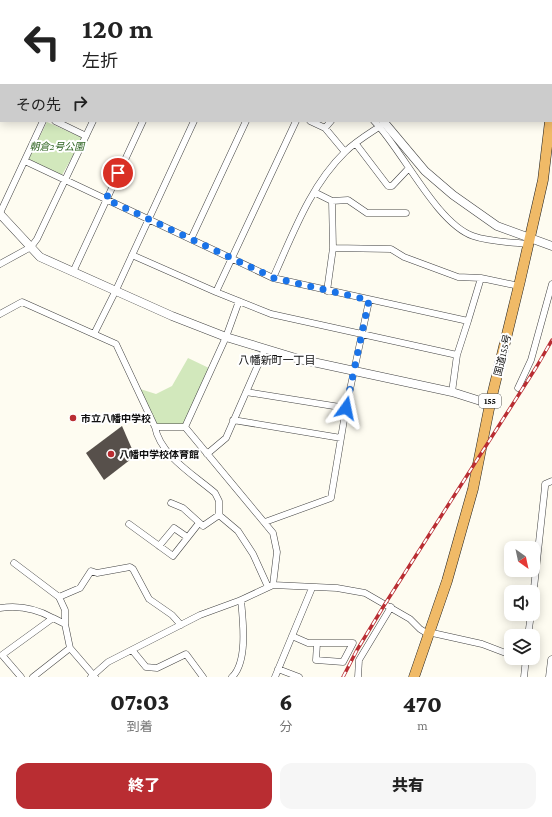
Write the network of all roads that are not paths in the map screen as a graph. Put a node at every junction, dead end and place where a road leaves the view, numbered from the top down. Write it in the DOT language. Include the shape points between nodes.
graph roads {
  1 [pos="43,122"];
  2 [pos="57,122"];
  3 [pos="93,122"];
  4 [pos="143,122"];
  5 [pos="194,122"];
  6 [pos="246,122"];
  7 [pos="296,122"];
  8 [pos="312,122"];
  9 [pos="330,122"];
  10 [pos="550,122"];
  11 [pos="383,124"];
  12 [pos="325,128"];
  13 [pos="86,136"];
  14 [pos="356,144"];
  15 [pos="345,152"];
  16 [pos="25,161"];
  17 [pos="409,168"];
  18 [pos="65,181"];
  19 [pos="314,192"];
  20 [pos="106,199"];
  21 [pos="332,201"];
  22 [pos="406,213"];
  23 [pos="0,214"];
  24 [pos="148,219"];
  25 [pos="191,239"];
  26 [pos="529,242"];
  27 [pos="552,246"];
  28 [pos="31,247"];
  29 [pos="333,248"];
  30 [pos="132,255"];
  31 [pos="232,258"];
  32 [pos="0,264"];
  33 [pos="73,272"];
  34 [pos="274,278"];
  35 [pos="481,278"];
  36 [pos="552,284"];
  37 [pos="519,286"];
  38 [pos="116,290"];
  39 [pos="327,291"];
  40 [pos="216,292"];
  41 [pos="369,300"];
  42 [pos="239,301"];
  43 [pos="0,314"];
  44 [pos="468,321"];
  45 [pos="94,334"];
  46 [pos="361,335"];
  47 [pos="226,337"];
  48 [pos="265,349"];
  49 [pos="457,356"];
  50 [pos="354,371"];
  51 [pos="518,388"];
  52 [pos="246,392"];
  53 [pos="452,392"];
  54 [pos="490,404"];
  55 [pos="346,408"];
  56 [pos="233,420"];
  57 [pos="155,427"];
  58 [pos="185,427"];
  59 [pos="341,438"];
  60 [pos="207,454"];
  61 [pos="552,481"];
  62 [pos="171,503"];
  63 [pos="219,516"];
  64 [pos="199,522"];
  65 [pos="265,522"];
  66 [pos="130,524"];
  67 [pos="187,537"];
  68 [pos="159,546"];
  69 [pos="14,563"];
  70 [pos="534,585"];
  71 [pos="271,586"];
  72 [pos="312,588"];
  73 [pos="59,597"];
  74 [pos="241,600"];
  75 [pos="391,607"];
  76 [pos="0,608"];
  77 [pos="53,618"];
  78 [pos="65,624"];
  79 [pos="181,625"];
  80 [pos="428,632"];
  81 [pos="292,636"];
  82 [pos="317,643"];
  83 [pos="70,648"];
  84 [pos="132,650"];
  85 [pos="504,652"];
  86 [pos="552,660"];
  87 [pos="524,665"];
  88 [pos="278,669"];
  89 [pos="93,676"];
  90 [pos="21,677"];
  91 [pos="33,677"];
  92 [pos="202,677"];
  93 [pos="232,677"];
  94 [pos="275,677"];
  95 [pos="299,677"];
  96 [pos="358,677"];
  97 [pos="414,677"];
  98 [pos="524,677"];
  99 [pos="550,677"];
  1 -- 16 [label="street"];
  2 -- 13 [label="street"];
  3 -- 13 [label="street"];
  4 -- 20 [label="street"];
  5 -- 24 [label="street"];
  6 -- 25 [label="street"];
  7 -- 31 [label="street"];
  8 -- 12 [label="street"];
  9 -- 12 [label="street"];
  10 -- 26 [label="highway, 国道155号 / 155" via="542,180"];
  11 -- 14 [label="street"];
  11 -- 17 [label="street"];
  11 -- 26 [label="street" via="425,171 453,195 497,226"];
  12 -- 15 [label="street"];
  13 -- 18 [label="street"];
  14 -- 15 [label="street"];
  14 -- 17 [label="street" via="388,186 392,186"];
  15 -- 19 [label="street"];
  16 -- 18 [label="street"];
  16 -- 23 [label="street"];
  17 -- 26 [label="street" via="455,226 473,236 499,241"];
  18 -- 20 [label="street"];
  18 -- 28 [label="street"];
  19 -- 21 [label="street"];
  19 -- 34 [label="street"];
  20 -- 24 [label="street"];
  20 -- 33 [label="street"];
  21 -- 22 [label="street" via="348,200 367,212"];
  21 -- 29 [label="street"];
  23 -- 28 [label="street"];
  24 -- 25 [label="street"];
  24 -- 30 [label="street"];
  25 -- 31 [label="street"];
  26 -- 27 [label="street"];
  26 -- 37 [label="highway, 国道155号 / 155"];
  28 -- 32 [label="street"];
  28 -- 33 [label="street" via="40,257"];
  29 -- 35 [label="street" via="391,249 404,257 458,277"];
  29 -- 39 [label="street"];
  30 -- 38 [label="street"];
  30 -- 40 [label="street"];
  31 -- 34 [label="street"];
  31 -- 40 [label="street"];
  33 -- 38 [label="street"];
  34 -- 39 [label="street"];
  35 -- 37 [label="street"];
  35 -- 44 [label="street"];
  36 -- 51 [label="street" via="530,360"];
  37 -- 54 [label="highway, 国道155号 / 155"];
  38 -- 45 [label="street"];
  38 -- 47 [label="street"];
  39 -- 41 [label="street"];
  40 -- 42 [label="street"];
  41 -- 44 [label="street"];
  41 -- 46 [label="street"];
  42 -- 46 [label="street" via="272,314"];
  42 -- 47 [label="street"];
  43 -- 45 [label="street" via="22,302"];
  44 -- 49 [label="street"];
  45 -- 57 [label="street" via="116,344"];
  46 -- 49 [label="street"];
  46 -- 50 [label="street"];
  47 -- 48 [label="street"];
  47 -- 58 [label="street"];
  48 -- 50 [label="street"];
  48 -- 52 [label="street"];
  49 -- 53 [label="street"];
  50 -- 53 [label="street"];
  50 -- 55 [label="street"];
  52 -- 55 [label="street"];
  52 -- 56 [label="street"];
  53 -- 54 [label="street"];
  54 -- 80 [label="highway, 国道155号 / 155" via="473,489 447,580"];
  55 -- 59 [label="street"];
  56 -- 59 [label="street"];
  56 -- 60 [label="street" via="226,438"];
  57 -- 58 [label="street"];
  57 -- 63 [label="street" via="157,438 172,456 215,493 219,501"];
  58 -- 60 [label="street"];
  59 -- 65 [label="street" via="330,498"];
  60 -- 65 [label="street"];
  61 -- 70 [label="street" via="545,484"];
  62 -- 64 [label="street" via="183,508"];
  63 -- 64 [label="street" via="203,526"];
  63 -- 71 [label="street" via="238,531"];
  64 -- 67 [label="street"];
  65 -- 71 [label="street" via="273,533 277,552"];
  66 -- 68 [label="street"];
  67 -- 68 [label="street" via="174,528"];
  67 -- 68 [label="street" via="173,556"];
  69 -- 73 [label="street"];
  71 -- 72 [label="street"];
  71 -- 74 [label="street"];
  72 -- 75 [label="street" via="338,588 365,593"];
  72 -- 81 [label="street"];
  73 -- 78 [label="street" via="65,610"];
  73 -- 79 [label="street" via="80,588 92,571 97,574 130,567 149,599 172,615"];
  74 -- 79 [label="street"];
  74 -- 93 [label="street" via="242,655"];
  75 -- 80 [label="street"];
  75 -- 96 [label="street" via="360,660"];
  76 -- 77 [label="street" via="21,607 40,611"];
  77 -- 78 [label="street"];
  77 -- 90 [label="street" via="2,655"];
  78 -- 83 [label="street"];
  79 -- 84 [label="street"];
  80 -- 85 [label="street" via="482,644"];
  80 -- 97 [label="highway, 国道155号 / 155"];
  81 -- 82 [label="street" via="308,643"];
  81 -- 88 [label="street"];
  82 -- 82 [label="street" via="339,643 353,643 343,662 316,660"];
  83 -- 89 [label="street"];
  83 -- 91 [label="street"];
  84 -- 89 [label="street" via="108,662"];
  84 -- 92 [label="street" via="146,667 158,668 186,654"];
  86 -- 99 [label="street"];
  87 -- 98 [label="street"];
  88 -- 94 [label="street"];
  88 -- 95 [label="street"];
}
